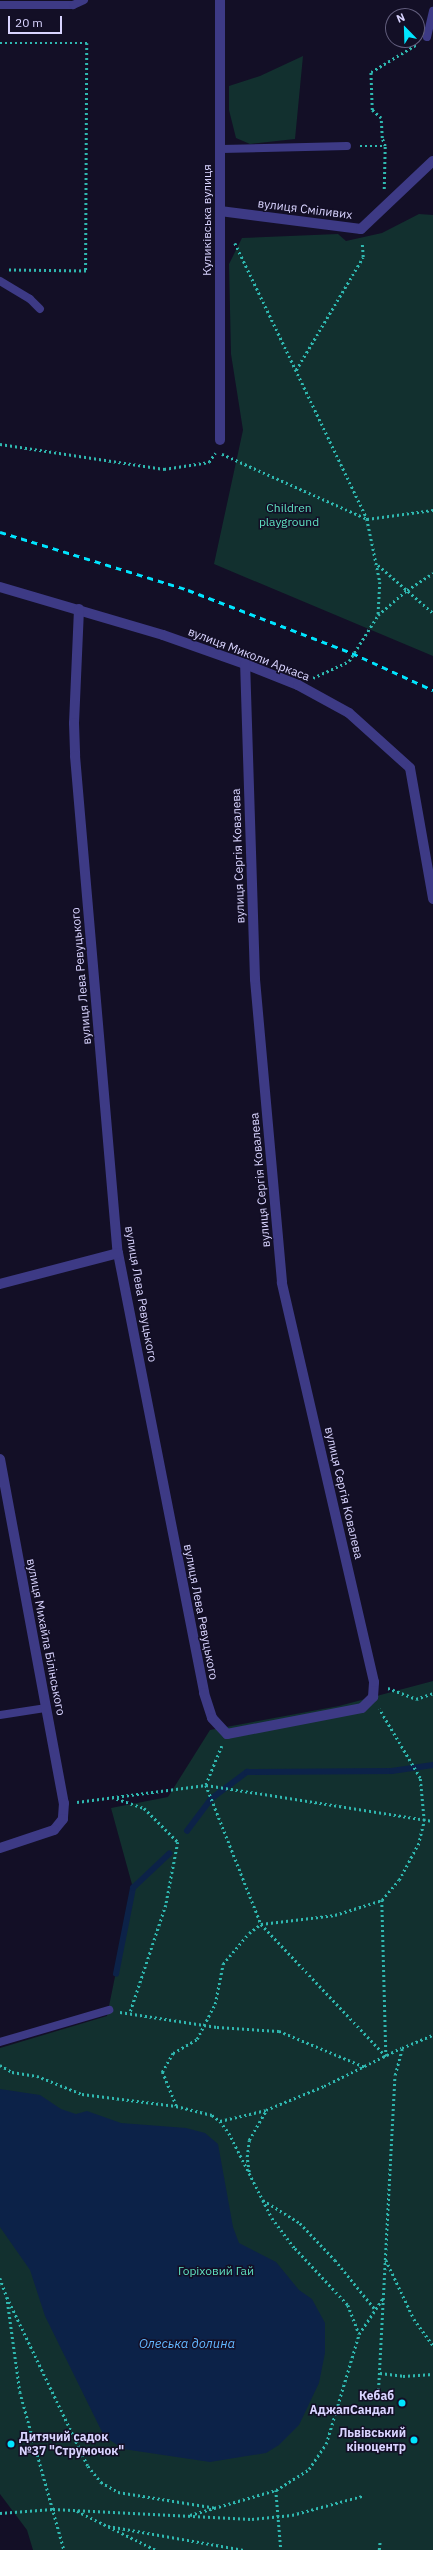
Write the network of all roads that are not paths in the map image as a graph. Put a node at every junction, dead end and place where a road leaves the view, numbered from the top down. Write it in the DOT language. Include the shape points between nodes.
graph roads {
  1 [pos="84,0"];
  2 [pos="220,0"];
  3 [pos="0,5"];
  4 [pos="433,12"];
  5 [pos="427,37"];
  6 [pos="347,146"];
  7 [pos="221,149"];
  8 [pos="433,161"];
  9 [pos="220,212"];
  10 [pos="0,281"];
  11 [pos="40,309"];
  12 [pos="220,440"];
  13 [pos="0,587"];
  14 [pos="79,609"];
  15 [pos="245,664"];
  16 [pos="433,898"];
  17 [pos="118,1253"];
  18 [pos="0,1284"];
  19 [pos="0,1459"];
  20 [pos="373,1697"];
  21 [pos="46,1708"];
  22 [pos="0,1715"];
  23 [pos="0,1848"];
  24 [pos="109,2010"];
  25 [pos="0,2042"];
  1 -- 3 [label="lane" via="73,5"];
  2 -- 7 [label="street, Куликівська вулиця"];
  4 -- 5 [label="lane"];
  6 -- 7 [label="lane"];
  7 -- 9 [label="street, Куликівська вулиця"];
  8 -- 9 [label="street, вулиця Сміливих" via="361,229"];
  9 -- 12 [label="street, Куликівська вулиця"];
  10 -- 11 [label="lane" via="30,299"];
  13 -- 14 [label="street, вулиця Миколи Аркаса"];
  14 -- 15 [label="street, вулиця Миколи Аркаса"];
  14 -- 17 [label="street, вулиця Лева Ревуцького" via="75,756"];
  15 -- 16 [label="street, вулиця Миколи Аркаса" via="298,685 348,713 410,768"];
  15 -- 20 [label="street, вулиця Сергія Ковалева" via="256,979 282,1282 374,1682"];
  17 -- 18 [label="street"];
  17 -- 20 [label="street, вулиця Лева Ревуцького" via="204,1693 212,1718 227,1734 362,1708"];
  19 -- 21 [label="street, вулиця Михайла Білінського"];
  21 -- 22 [label="lane"];
  21 -- 23 [label="street, вулиця Михайла Білінського" via="64,1804 63,1819 54,1830"];
  24 -- 25 [label="lane"];
}
